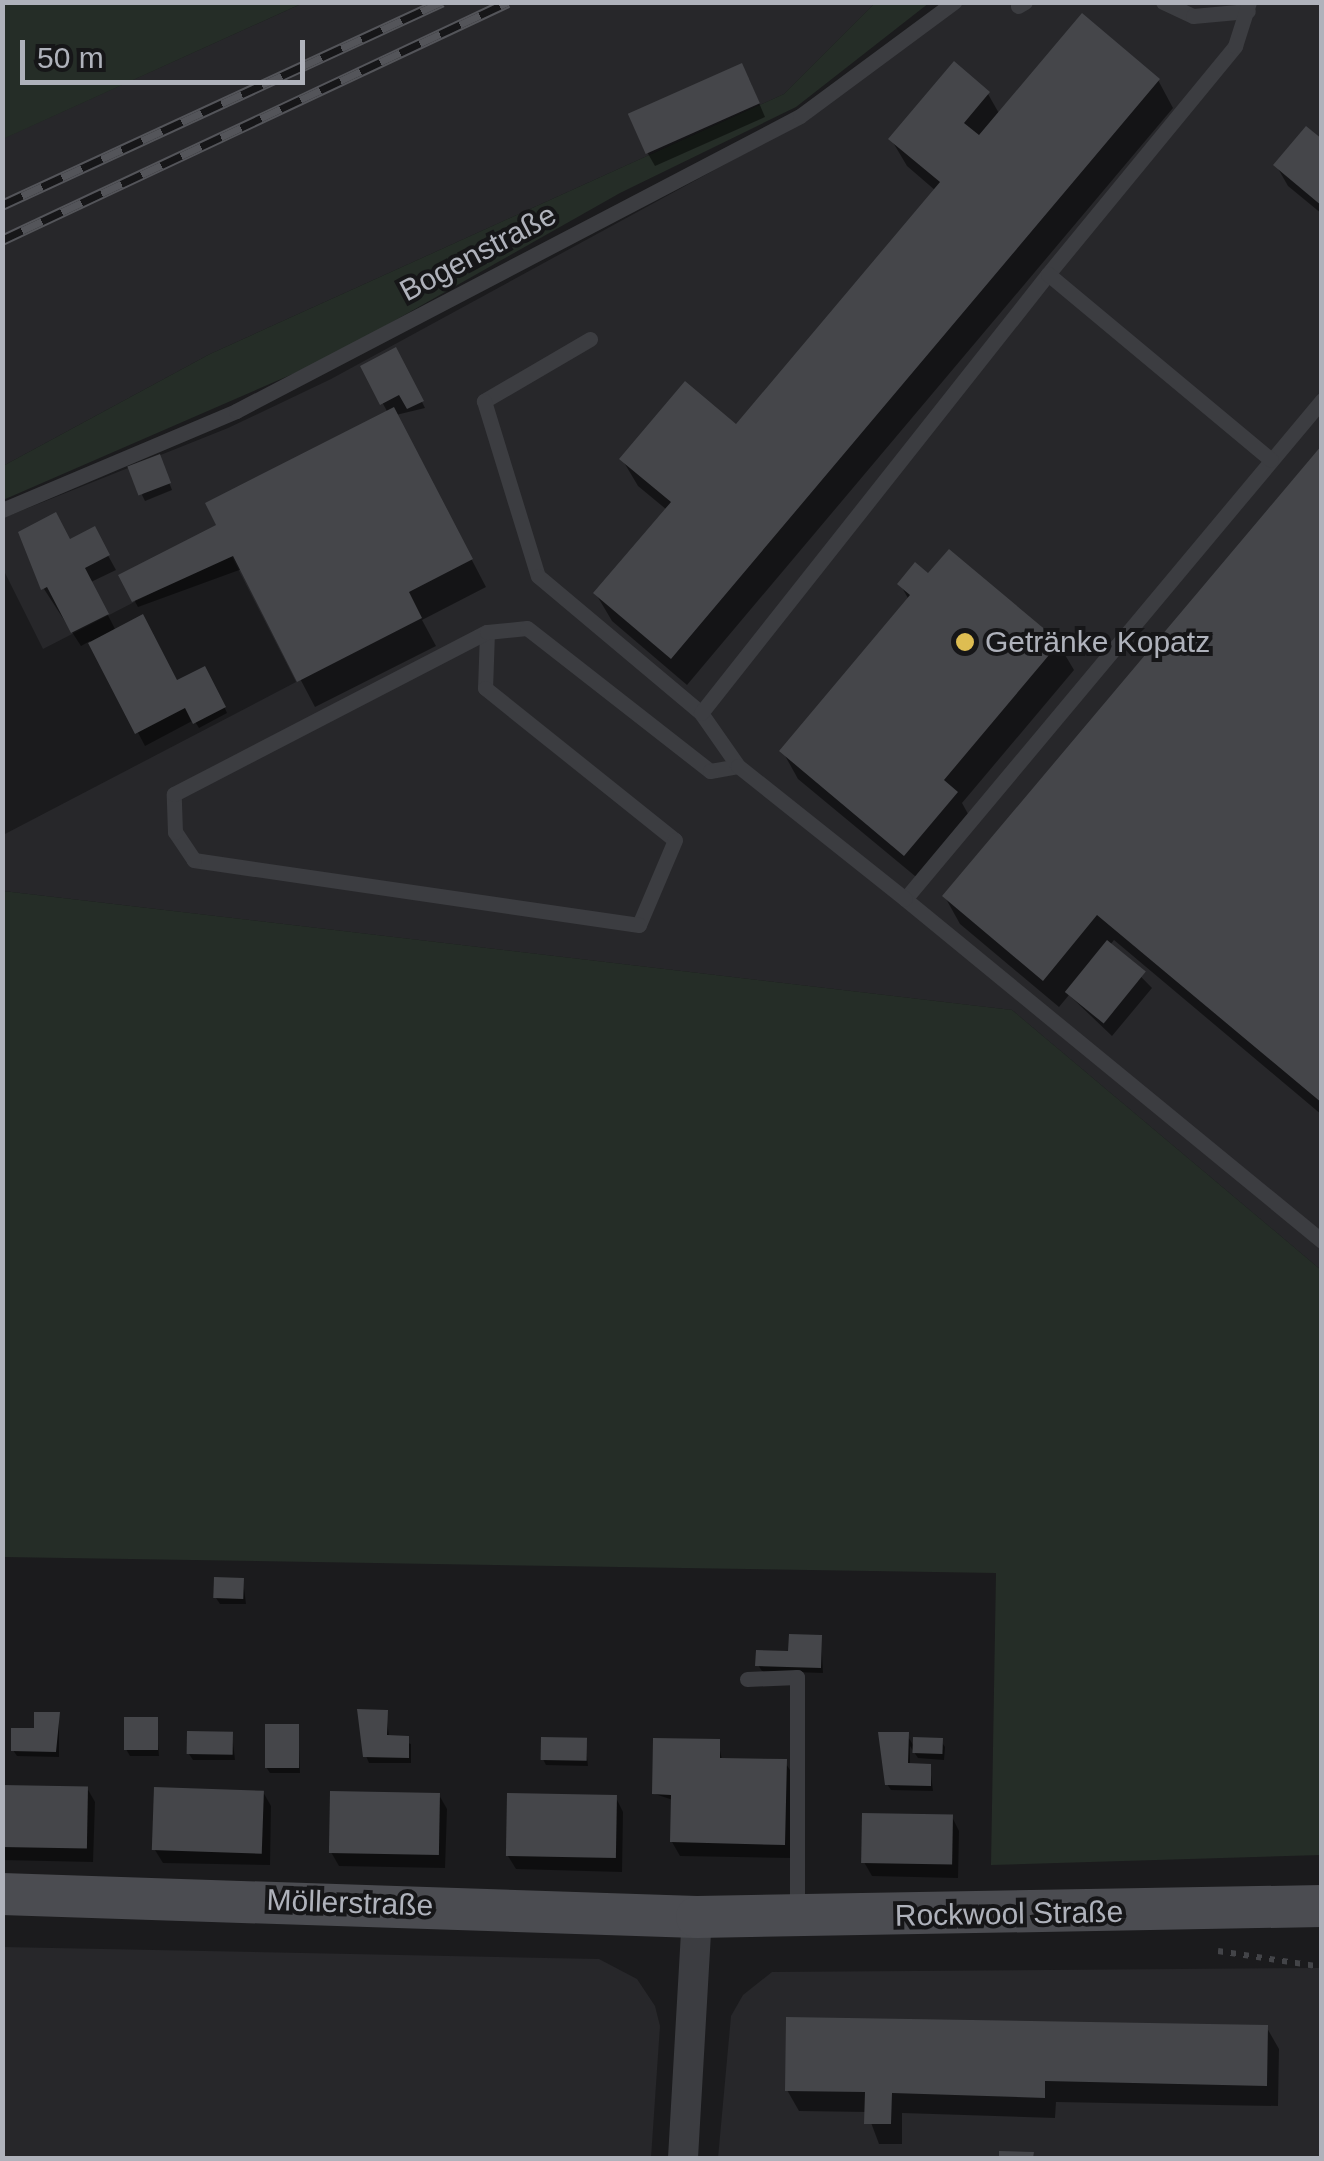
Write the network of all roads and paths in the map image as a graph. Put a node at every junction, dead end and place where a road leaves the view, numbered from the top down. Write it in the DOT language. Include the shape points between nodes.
graph roads {
  1 [pos="954,2"];
  2 [pos="1163,2"];
  3 [pos="1248,7"];
  4 [pos="1048,274"];
  5 [pos="590,339"];
  6 [pos="1322,400"];
  7 [pos="1271,460"];
  8 [pos="2,510"];
  9 [pos="487,632"];
  10 [pos="701,713"];
  11 [pos="738,766"];
  12 [pos="905,899"];
  13 [pos="1322,1240"];
  14 [pos="747,1679"];
  15 [pos="2,1894"];
  16 [pos="1322,1906"];
  17 [pos="798,1916"];
  18 [pos="697,1917"];
  19 [pos="683,2158"];
  1 -- 8 [label="lane, Bogenstraße" via="800,116 236,411"];
  2 -- 3 [label="lane" via="1193,16"];
  3 -- 4 [label="lane" via="1234,46"];
  4 -- 7 [label="lane"];
  4 -- 10 [label="lane"];
  5 -- 10 [label="lane" via="484,401 538,576"];
  6 -- 7 [label="lane"];
  7 -- 12 [label="lane"];
  9 -- 9 [label="lane" via="174,794 175,832 194,860 639,925 675,840 485,688"];
  9 -- 11 [label="lane" via="527,628 710,771"];
  10 -- 11 [label="lane"];
  11 -- 12 [label="lane"];
  12 -- 13 [label="lane"];
  14 -- 17 [label="lane" via="797,1677"];
  15 -- 18 [label="street, Möllerstraße"];
  16 -- 17 [label="street, Rockwool Straße"];
  17 -- 18 [label="street, Rockwool Straße"];
  18 -- 19 [label="street"];
}
